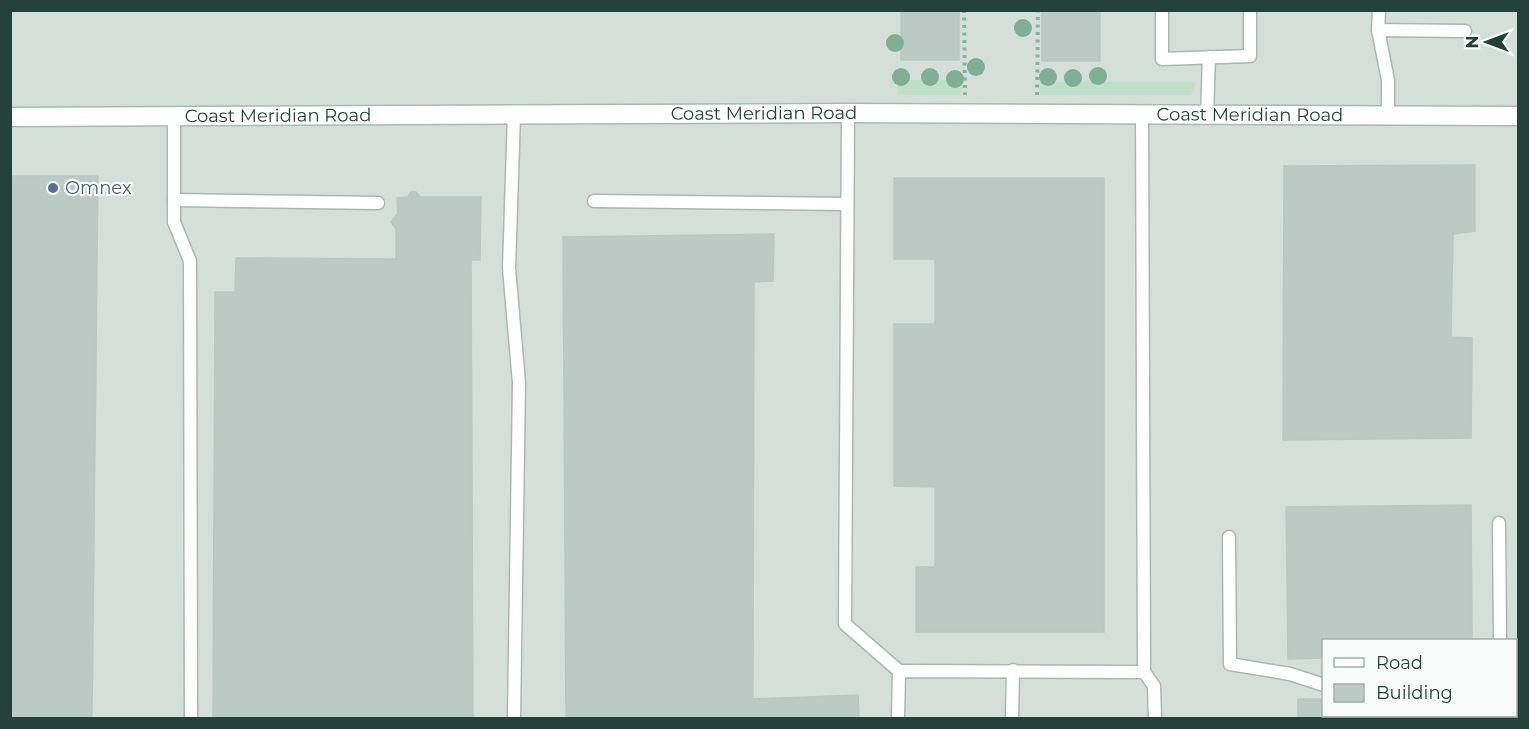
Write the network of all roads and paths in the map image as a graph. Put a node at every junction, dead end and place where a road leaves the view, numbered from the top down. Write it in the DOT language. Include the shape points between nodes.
graph roads {
  1 [pos="964,10"];
  2 [pos="1038,10"];
  3 [pos="1162,10"];
  4 [pos="1250,10"];
  5 [pos="1379,10"];
  6 [pos="1378,30"];
  7 [pos="1465,31"];
  8 [pos="1209,57"];
  9 [pos="965,99"];
  10 [pos="1037,99"];
  11 [pos="848,113"];
  12 [pos="174,115"];
  13 [pos="514,115"];
  14 [pos="1142,115"];
  15 [pos="1207,115"];
  16 [pos="1388,115"];
  17 [pos="1518,116"];
  18 [pos="10,117"];
  19 [pos="174,200"];
  20 [pos="594,201"];
  21 [pos="378,203"];
  22 [pos="847,204"];
  23 [pos="1499,523"];
  24 [pos="1229,537"];
  25 [pos="1500,639"];
  26 [pos="1013,670"];
  27 [pos="899,671"];
  28 [pos="1144,672"];
  29 [pos="1322,685"];
  30 [pos="191,718"];
  31 [pos="514,718"];
  32 [pos="898,718"];
  33 [pos="1012,718"];
  34 [pos="1155,718"];
  1 -- 9 [label="path"];
  2 -- 10 [label="path"];
  3 -- 8 [label="lane" via="1162,59"];
  4 -- 8 [label="lane" via="1250,56"];
  5 -- 6 [label="lane"];
  6 -- 7 [label="lane"];
  6 -- 16 [label="lane" via="1388,80"];
  8 -- 15 [label="lane"];
  11 -- 13 [label="street, Coast Meridian Road"];
  11 -- 14 [label="street, Coast Meridian Road"];
  11 -- 22 [label="lane"];
  12 -- 13 [label="street, Coast Meridian Road"];
  12 -- 18 [label="street, Coast Meridian Road"];
  12 -- 19 [label="lane"];
  13 -- 31 [label="lane" via="509,268 519,383"];
  14 -- 15 [label="street, Coast Meridian Road"];
  14 -- 28 [label="lane"];
  15 -- 16 [label="street, Coast Meridian Road"];
  16 -- 17 [label="street, Coast Meridian Road"];
  19 -- 21 [label="lane"];
  19 -- 30 [label="lane" via="174,222 190,261"];
  20 -- 22 [label="lane"];
  22 -- 27 [label="lane" via="845,624"];
  23 -- 25 [label="lane"];
  24 -- 29 [label="lane" via="1230,664 1290,674"];
  26 -- 27 [label="lane"];
  26 -- 28 [label="lane"];
  26 -- 33 [label="lane"];
  27 -- 32 [label="lane"];
  28 -- 34 [label="lane" via="1154,686"];
}
